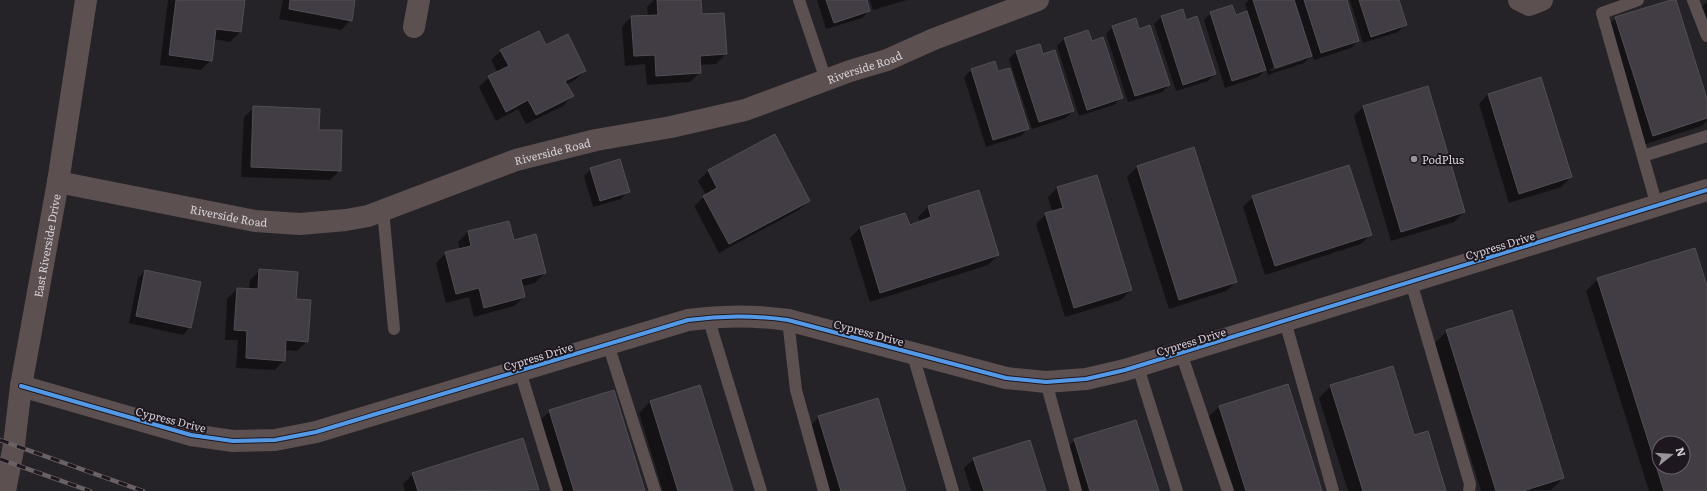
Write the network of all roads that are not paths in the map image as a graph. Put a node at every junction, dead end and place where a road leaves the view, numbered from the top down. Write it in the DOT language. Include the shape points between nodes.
graph roads {
  1 [pos="86,0"];
  2 [pos="419,0"];
  3 [pos="799,0"];
  4 [pos="1038,0"];
  5 [pos="1519,0"];
  6 [pos="1542,0"];
  7 [pos="1638,0"];
  8 [pos="1693,0"];
  9 [pos="414,27"];
  10 [pos="1707,36"];
  11 [pos="826,80"];
  12 [pos="1707,136"];
  13 [pos="1643,156"];
  14 [pos="58,182"];
  15 [pos="1707,190"];
  16 [pos="1657,206"];
  17 [pos="383,210"];
  18 [pos="1410,282"];
  19 [pos="708,317"];
  20 [pos="788,320"];
  21 [pos="1285,321"];
  22 [pos="394,329"];
  23 [pos="608,344"];
  24 [pos="912,352"];
  25 [pos="1181,353"];
  26 [pos="1138,367"];
  27 [pos="520,371"];
  28 [pos="1046,382"];
  29 [pos="21,386"];
  30 [pos="5,491"];
  31 [pos="557,491"];
  32 [pos="655,491"];
  33 [pos="761,491"];
  34 [pos="824,491"];
  35 [pos="953,491"];
  36 [pos="1076,491"];
  37 [pos="1177,491"];
  38 [pos="1228,491"];
  39 [pos="1333,491"];
  40 [pos="1469,491"];
  1 -- 14 [label="street, East Riverside Drive"];
  2 -- 9 [label="street"];
  3 -- 11 [label="lane"];
  4 -- 11 [label="street, Riverside Road" via="934,39 887,60"];
  5 -- 6 [label="street" via="1529,5"];
  7 -- 13 [label="lane" via="1602,13"];
  8 -- 10 [label="lane"];
  11 -- 17 [label="street, Riverside Road" via="745,110 671,127 596,140 516,160"];
  12 -- 13 [label="lane"];
  13 -- 16 [label="lane"];
  14 -- 17 [label="street, Riverside Road" via="255,221 300,224 368,216"];
  14 -- 29 [label="street, East Riverside Drive"];
  15 -- 16 [label="street, Cypress Drive"];
  16 -- 18 [label="street, Cypress Drive"];
  17 -- 22 [label="lane"];
  18 -- 21 [label="street, Cypress Drive"];
  18 -- 40 [label="lane" via="1470,484"];
  19 -- 20 [label="street, Cypress Drive" via="728,315"];
  19 -- 23 [label="street, Cypress Drive" via="688,320"];
  19 -- 33 [label="lane"];
  20 -- 24 [label="street, Cypress Drive"];
  20 -- 34 [label="lane" via="796,390"];
  21 -- 25 [label="street, Cypress Drive"];
  21 -- 39 [label="lane"];
  23 -- 27 [label="street, Cypress Drive"];
  23 -- 32 [label="lane"];
  24 -- 28 [label="street, Cypress Drive" via="1006,378"];
  24 -- 35 [label="lane"];
  25 -- 26 [label="street, Cypress Drive"];
  25 -- 38 [label="lane"];
  26 -- 28 [label="street, Cypress Drive" via="1086,379"];
  26 -- 37 [label="lane"];
  27 -- 29 [label="street, Cypress Drive" via="316,432 274,440 233,441 191,436"];
  27 -- 31 [label="lane"];
  28 -- 36 [label="lane"];
  29 -- 30 [label="street, East Riverside Drive"];
}
